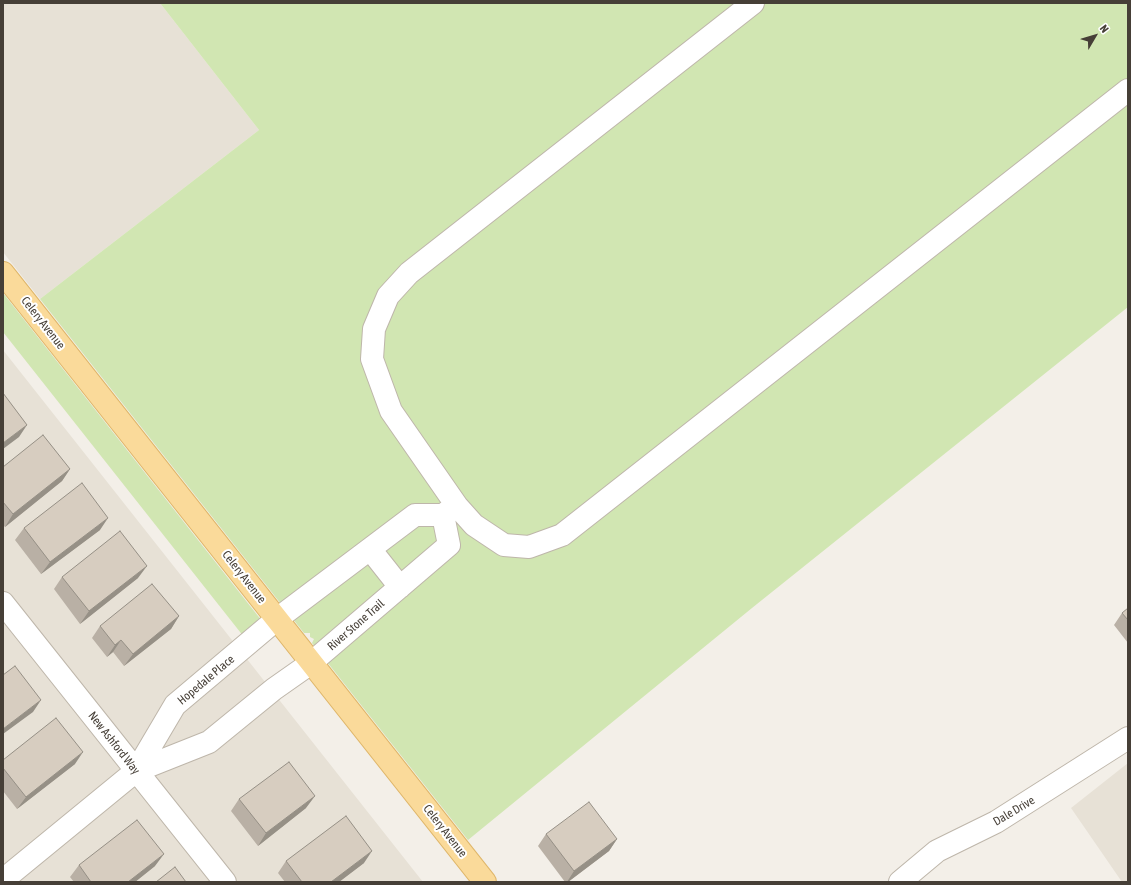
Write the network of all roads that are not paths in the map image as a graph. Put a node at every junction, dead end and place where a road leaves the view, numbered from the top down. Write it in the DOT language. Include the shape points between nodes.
graph roads {
  1 [pos="753,3"];
  2 [pos="1128,90"];
  3 [pos="3,273"];
  4 [pos="450,510"];
  5 [pos="370,549"];
  6 [pos="400,587"];
  7 [pos="3,603"];
  8 [pos="277,619"];
  9 [pos="311,663"];
  10 [pos="1128,738"];
  11 [pos="136,771"];
  12 [pos="3,880"];
  13 [pos="225,882"];
  14 [pos="485,882"];
  15 [pos="900,882"];
  1 -- 4 [label="street" via="409,273 388,296 374,329 372,359 391,410"];
  2 -- 4 [label="street" via="562,534 529,547 504,545"];
  3 -- 8 [label="main road, Celery Avenue"];
  4 -- 5 [label="street" via="415,516"];
  4 -- 6 [label="street, River Stone Trail" via="449,545"];
  5 -- 6 [label="street"];
  5 -- 8 [label="street"];
  6 -- 9 [label="street, River Stone Trail"];
  7 -- 11 [label="street, New Ashford Way"];
  8 -- 9 [label="main road, Celery Avenue"];
  8 -- 11 [label="street, Hopedale Place" via="176,705"];
  9 -- 11 [label="street, Hopedale Place" via="274,689 209,742"];
  9 -- 14 [label="main road, Celery Avenue"];
  10 -- 15 [label="street, Dale Drive" via="996,822 937,851"];
  11 -- 12 [label="street, Hopedale Place"];
  11 -- 13 [label="street, New Ashford Way"];
}
